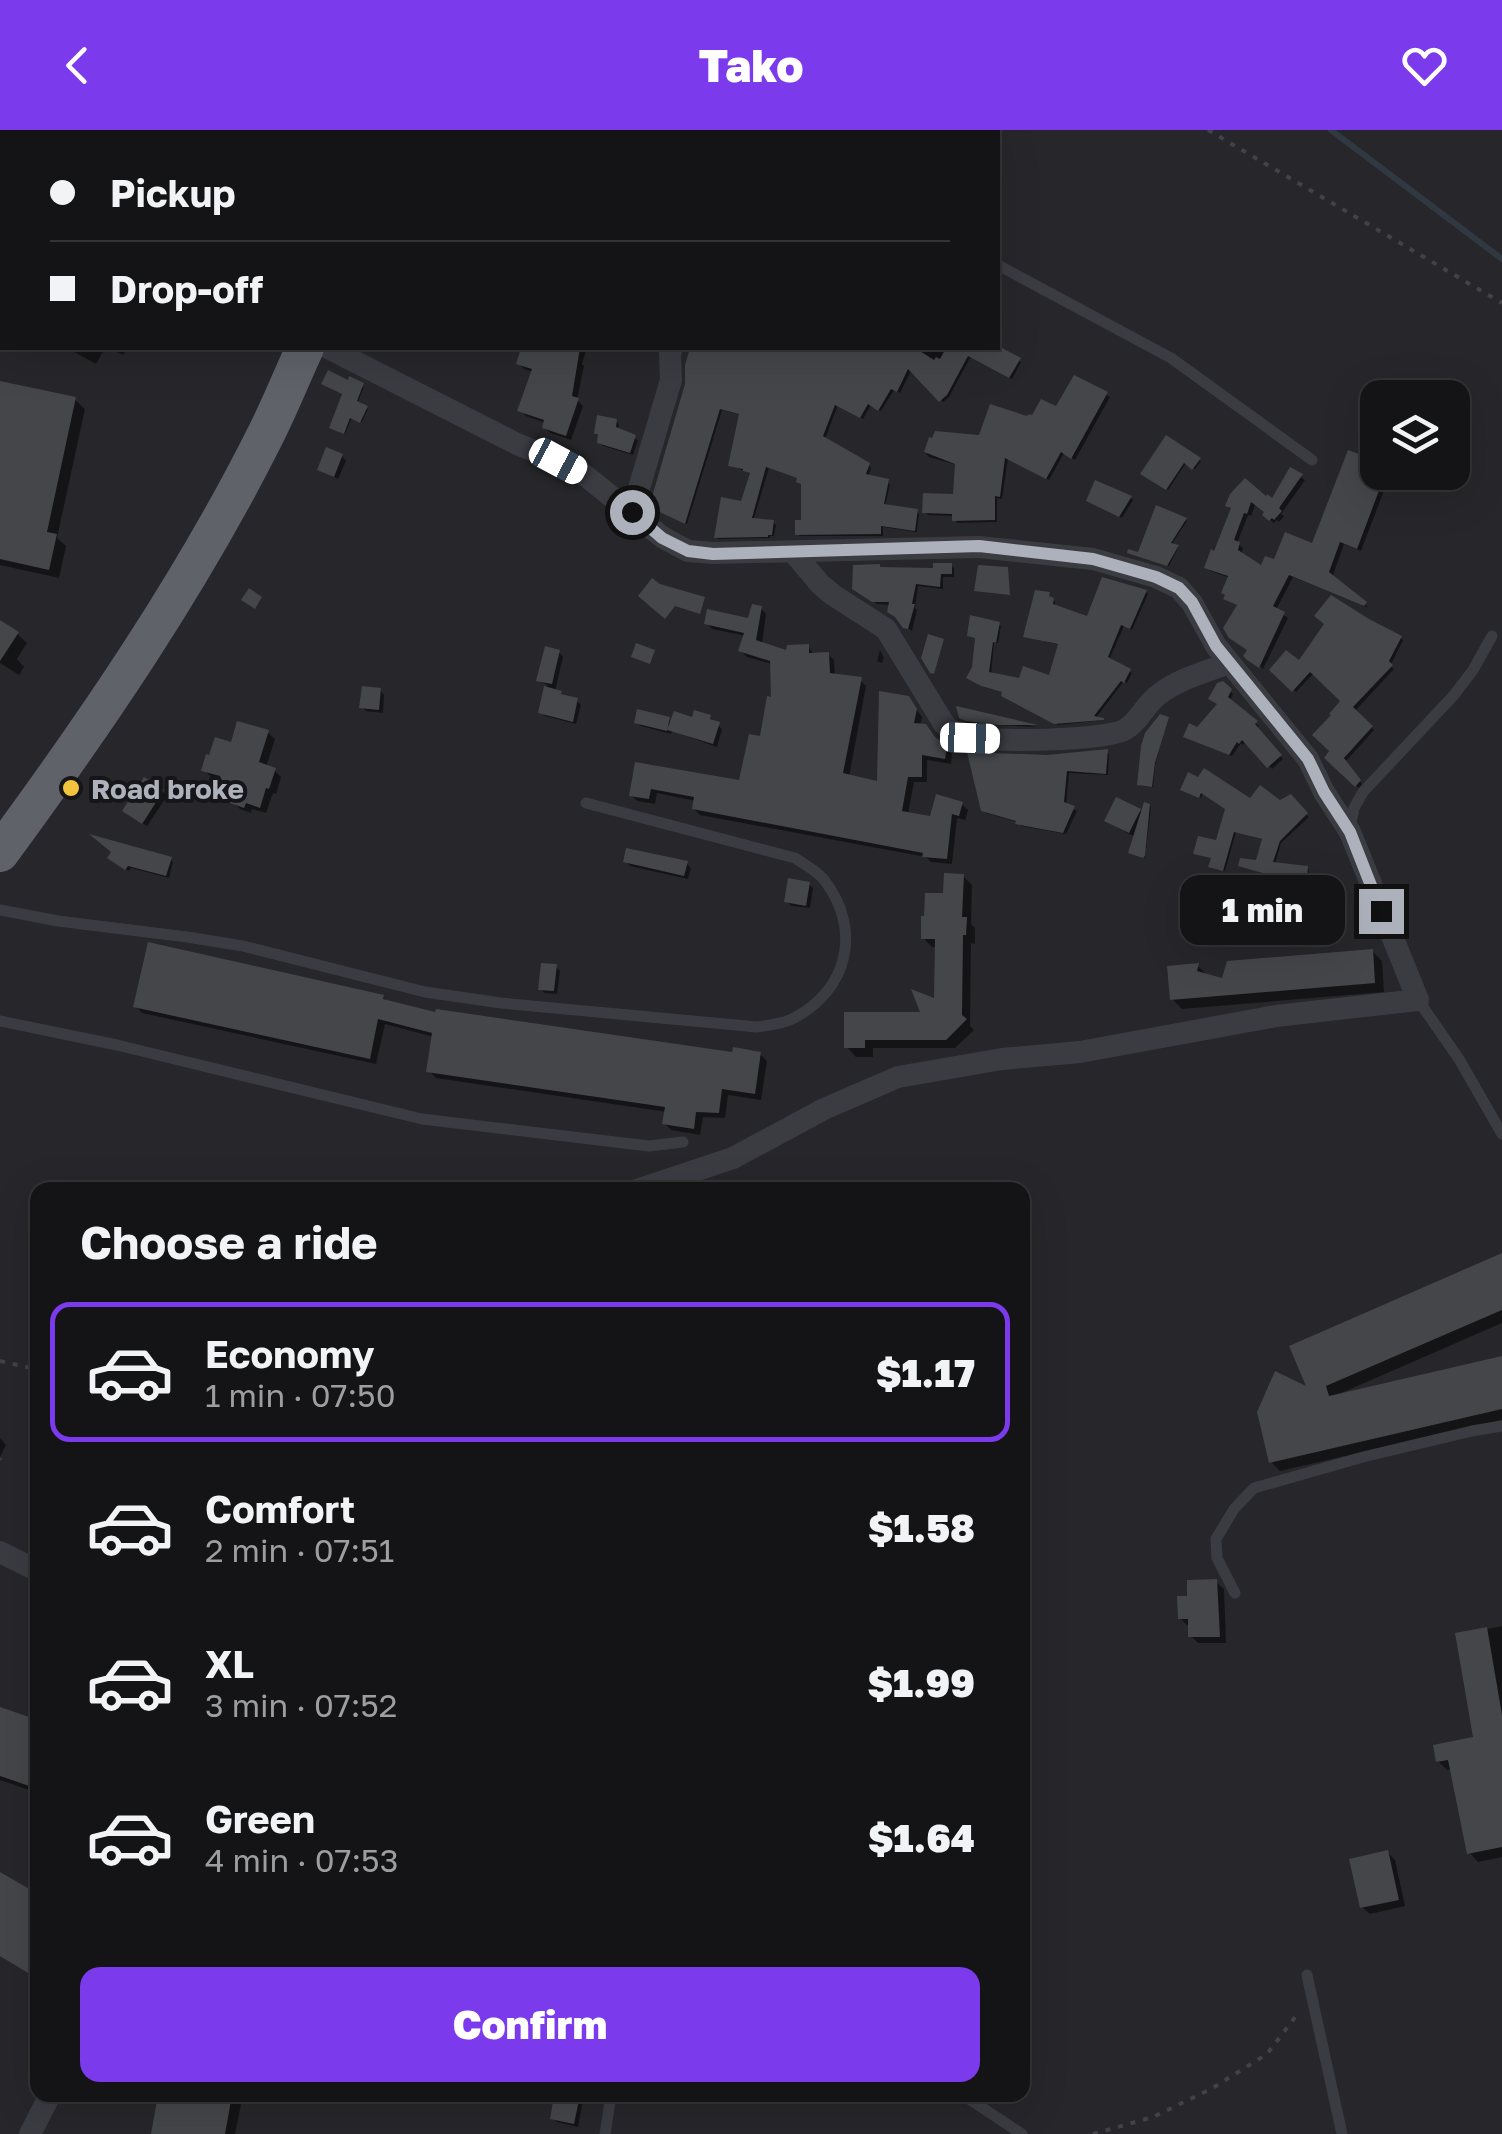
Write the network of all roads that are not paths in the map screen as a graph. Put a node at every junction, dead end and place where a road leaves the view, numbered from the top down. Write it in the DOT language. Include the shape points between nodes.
graph roads {
  1 [pos="1000,267"];
  2 [pos="304,350"];
  3 [pos="332,350"];
  4 [pos="665,350"];
  5 [pos="1312,460"];
  6 [pos="632,512"];
  7 [pos="793,552"];
  8 [pos="1492,636"];
  9 [pos="1229,663"];
  10 [pos="586,803"];
  11 [pos="1350,832"];
  12 [pos="0,852"];
  13 [pos="0,910"];
  14 [pos="1418,1000"];
  15 [pos="0,1021"];
  16 [pos="1502,1134"];
  17 [pos="683,1142"];
  18 [pos="661,1182"];
  19 [pos="1502,1426"];
  20 [pos="0,1552"];
  21 [pos="30,1566"];
  22 [pos="1235,1594"];
  23 [pos="1307,1975"];
  24 [pos="46,2102"];
  25 [pos="609,2102"];
  26 [pos="974,2102"];
  27 [pos="30,2134"];
  28 [pos="605,2134"];
  29 [pos="1022,2134"];
  30 [pos="1342,2134"];
  1 -- 5 [label="lane" via="1171,358"];
  2 -- 12 [label="highway" via="264,437 161,618"];
  3 -- 6 [label="street" via="570,467"];
  4 -- 6 [label="street" via="671,380"];
  6 -- 7 [label="street" via="688,551"];
  7 -- 9 [label="street" via="979,546 1093,559 1179,588"];
  7 -- 9 [label="street" via="833,596 886,629 944,724 961,736 1043,740 1113,734 1174,684"];
  8 -- 11 [label="lane" via="1454,695 1363,792"];
  9 -- 11 [label="street" via="1308,759"];
  10 -- 13 [label="lane" via="795,858 823,878 842,906 847,940 840,974 820,1002 790,1021 757,1027 501,1003 425,992 243,946"];
  11 -- 14 [label="street"];
  14 -- 16 [label="lane"];
  14 -- 18 [label="street" via="898,1077 733,1158"];
  15 -- 17 [label="lane" via="422,1119 649,1146"];
  19 -- 22 [label="lane" via="1254,1488 1216,1540 1216,1558"];
  20 -- 21 [label="street"];
  23 -- 30 [label="lane"];
  24 -- 27 [label="street"];
  25 -- 28 [label="lane"];
  26 -- 29 [label="lane"];
}
